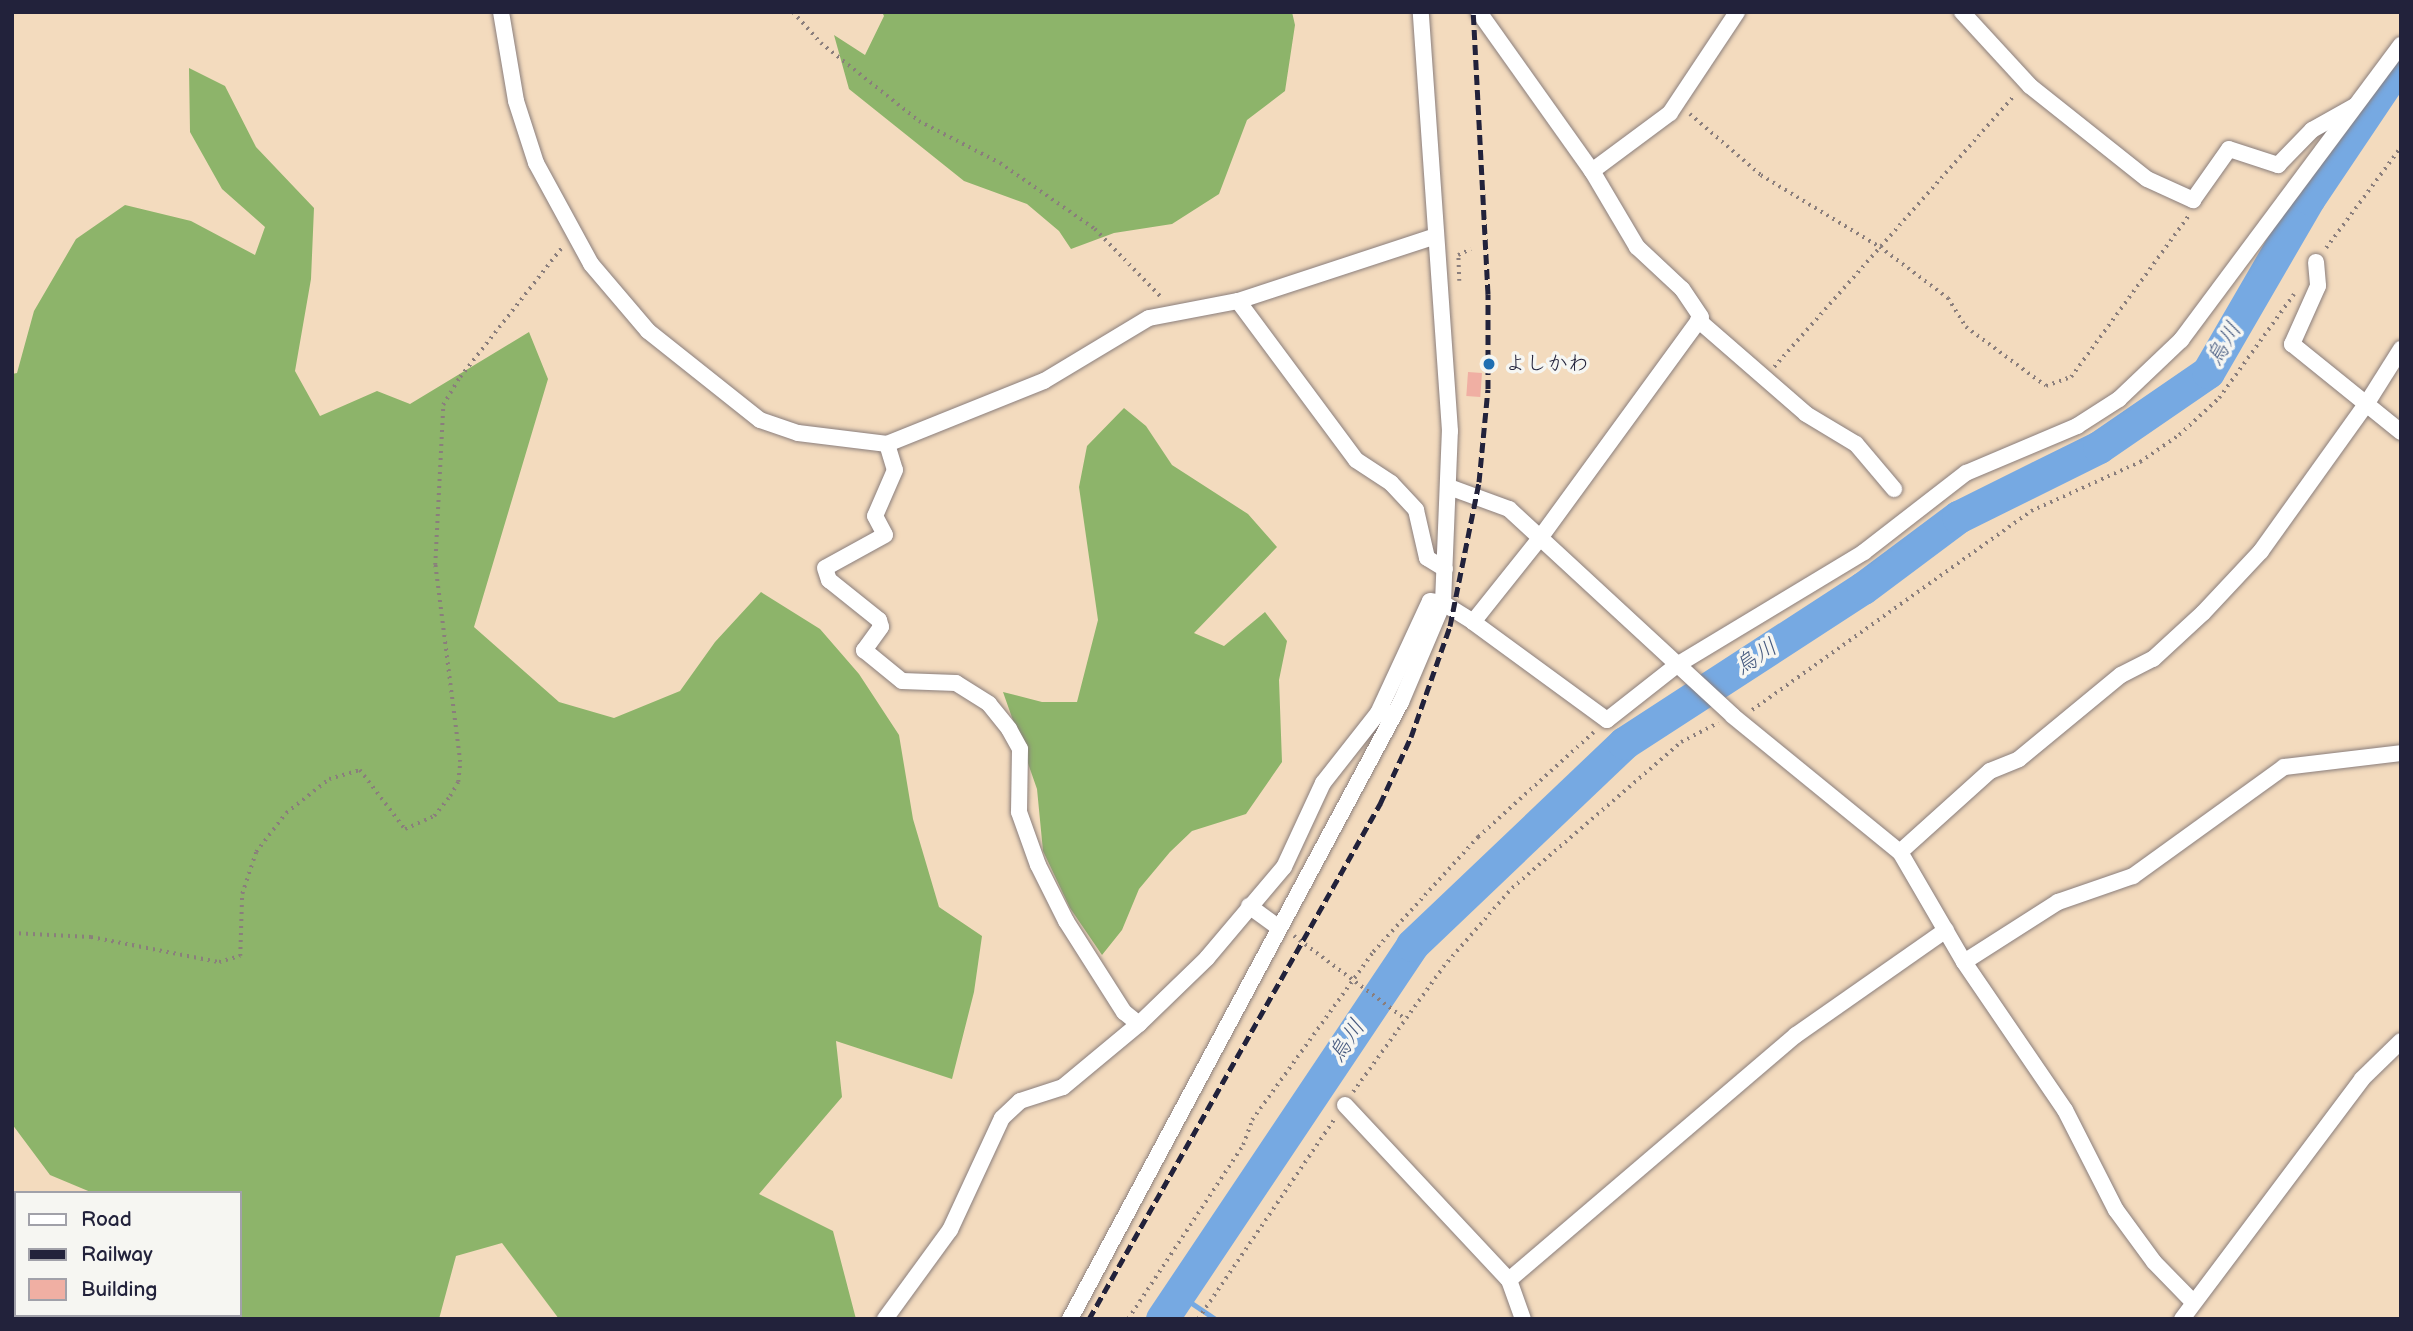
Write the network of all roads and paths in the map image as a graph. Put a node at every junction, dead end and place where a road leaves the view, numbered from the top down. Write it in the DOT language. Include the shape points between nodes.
graph roads {
  1 [pos="501,12"];
  2 [pos="793,12"];
  3 [pos="1421,12"];
  4 [pos="1479,12"];
  5 [pos="1737,12"];
  6 [pos="1962,12"];
  7 [pos="2401,45"];
  8 [pos="2026,81"];
  9 [pos="1677,103"];
  10 [pos="2355,106"];
  11 [pos="2401,147"];
  12 [pos="1592,171"];
  13 [pos="2193,200"];
  14 [pos="573,233"];
  15 [pos="1436,236"];
  16 [pos="1880,247"];
  17 [pos="2316,262"];
  18 [pos="1238,301"];
  19 [pos="1175,312"];
  20 [pos="1698,320"];
  21 [pos="2401,349"];
  22 [pos="1766,376"];
  23 [pos="2367,403"];
  24 [pos="2401,432"];
  25 [pos="887,444"];
  26 [pos="1449,487"];
  27 [pos="1894,489"];
  28 [pos="1540,538"];
  29 [pos="1445,569"];
  30 [pos="1443,603"];
  31 [pos="1473,622"];
  32 [pos="1679,668"];
  33 [pos="1730,713"];
  34 [pos="1607,720"];
  35 [pos="2401,753"];
  36 [pos="1900,852"];
  37 [pos="1249,906"];
  38 [pos="1279,928"];
  39 [pos="1946,930"];
  40 [pos="12,933"];
  41 [pos="1964,962"];
  42 [pos="1353,980"];
  43 [pos="1404,1018"];
  44 [pos="1139,1024"];
  45 [pos="2401,1041"];
  46 [pos="1345,1105"];
  47 [pos="1509,1280"];
  48 [pos="2192,1301"];
  49 [pos="885,1319"];
  50 [pos="1070,1319"];
  51 [pos="1128,1319"];
  52 [pos="1198,1319"];
  53 [pos="1523,1319"];
  54 [pos="2182,1319"];
  1 -- 14 [label="street" via="516,101 532,150"];
  2 -- 19 [label="path" via="821,43 919,121 1000,163 1095,229"];
  3 -- 15 [label="street"];
  4 -- 12 [label="street"];
  5 -- 9 [label="street"];
  6 -- 8 [label="street"];
  7 -- 10 [label="street"];
  8 -- 13 [label="street" via="2147,179"];
  8 -- 16 [label="path"];
  9 -- 12 [label="street"];
  9 -- 16 [label="path" via="1762,175"];
  10 -- 13 [label="street" via="2312,130 2278,165 2229,149"];
  10 -- 32 [label="street" via="2181,340 2119,399 2077,426 1966,473 1864,552"];
  11 -- 17 [label="path"];
  12 -- 20 [label="street" via="1637,247 1682,289 1701,317"];
  13 -- 16 [label="path" via="2191,212 2071,377 2046,386 1966,327 1948,298"];
  14 -- 25 [label="street" via="628,312 760,420 798,433"];
  14 -- 40 [label="path" via="443,405 435,565 460,762 458,782 434,816 405,829 360,770 328,779 286,813 256,852 242,894 240,956 219,962 91,937"];
  15 -- 18 [label="street"];
  15 -- 26 [label="street" via="1450,431"];
  16 -- 22 [label="path"];
  17 -- 23 [label="street" via="2318,286 2292,344"];
  17 -- 33 [label="path" via="2241,370 2179,435 2140,462 2031,511 1758,708"];
  18 -- 19 [label="street"];
  18 -- 29 [label="street" via="1356,460 1391,482 1416,510 1427,558"];
  19 -- 25 [label="street" via="1149,318 1105,341 1044,381"];
  20 -- 22 [label="street"];
  20 -- 28 [label="street"];
  21 -- 23 [label="street"];
  22 -- 27 [label="street" via="1806,414 1856,444"];
  23 -- 24 [label="street"];
  23 -- 36 [label="street" via="2261,551 2203,613 2153,659 2121,676 2019,759 1990,772"];
  25 -- 44 [label="street" via="895,470 875,516 885,535 825,568 829,580 879,620 881,627 864,650 883,666 902,681 956,683 989,704 1009,729 1020,749 1020,812 1038,865 1124,1012"];
  26 -- 28 [label="street" via="1496,501"];
  26 -- 29 [label="street"];
  28 -- 31 [label="street"];
  28 -- 32 [label="street"];
  29 -- 30 [label="street"];
  30 -- 31 [label="street"];
  30 -- 37 [label="street" via="1430,600 1378,713 1322,783 1297,847"];
  30 -- 38 [label="street" via="1401,702"];
  31 -- 34 [label="street"];
  32 -- 33 [label="street"];
  32 -- 34 [label="street"];
  33 -- 36 [label="street"];
  33 -- 43 [label="path" via="1681,742 1571,833 1503,898"];
  34 -- 42 [label="path" via="1478,837"];
  35 -- 41 [label="street" via="2284,768 2133,876 2058,902"];
  36 -- 39 [label="street"];
  37 -- 38 [label="street"];
  37 -- 44 [label="street" via="1208,958"];
  38 -- 42 [label="path"];
  38 -- 50 [label="street"];
  39 -- 41 [label="street"];
  39 -- 47 [label="street" via="1796,1035"];
  41 -- 48 [label="street" via="2064,1110 2116,1210 2154,1262"];
  42 -- 43 [label="path"];
  42 -- 51 [label="path" via="1252,1120 1243,1145"];
  43 -- 46 [label="path"];
  44 -- 49 [label="street" via="1063,1087 1020,1101 1002,1118 950,1230"];
  45 -- 48 [label="street" via="2362,1079"];
  46 -- 47 [label="street"];
  46 -- 52 [label="path"];
  47 -- 53 [label="street"];
  48 -- 54 [label="street"];
}
